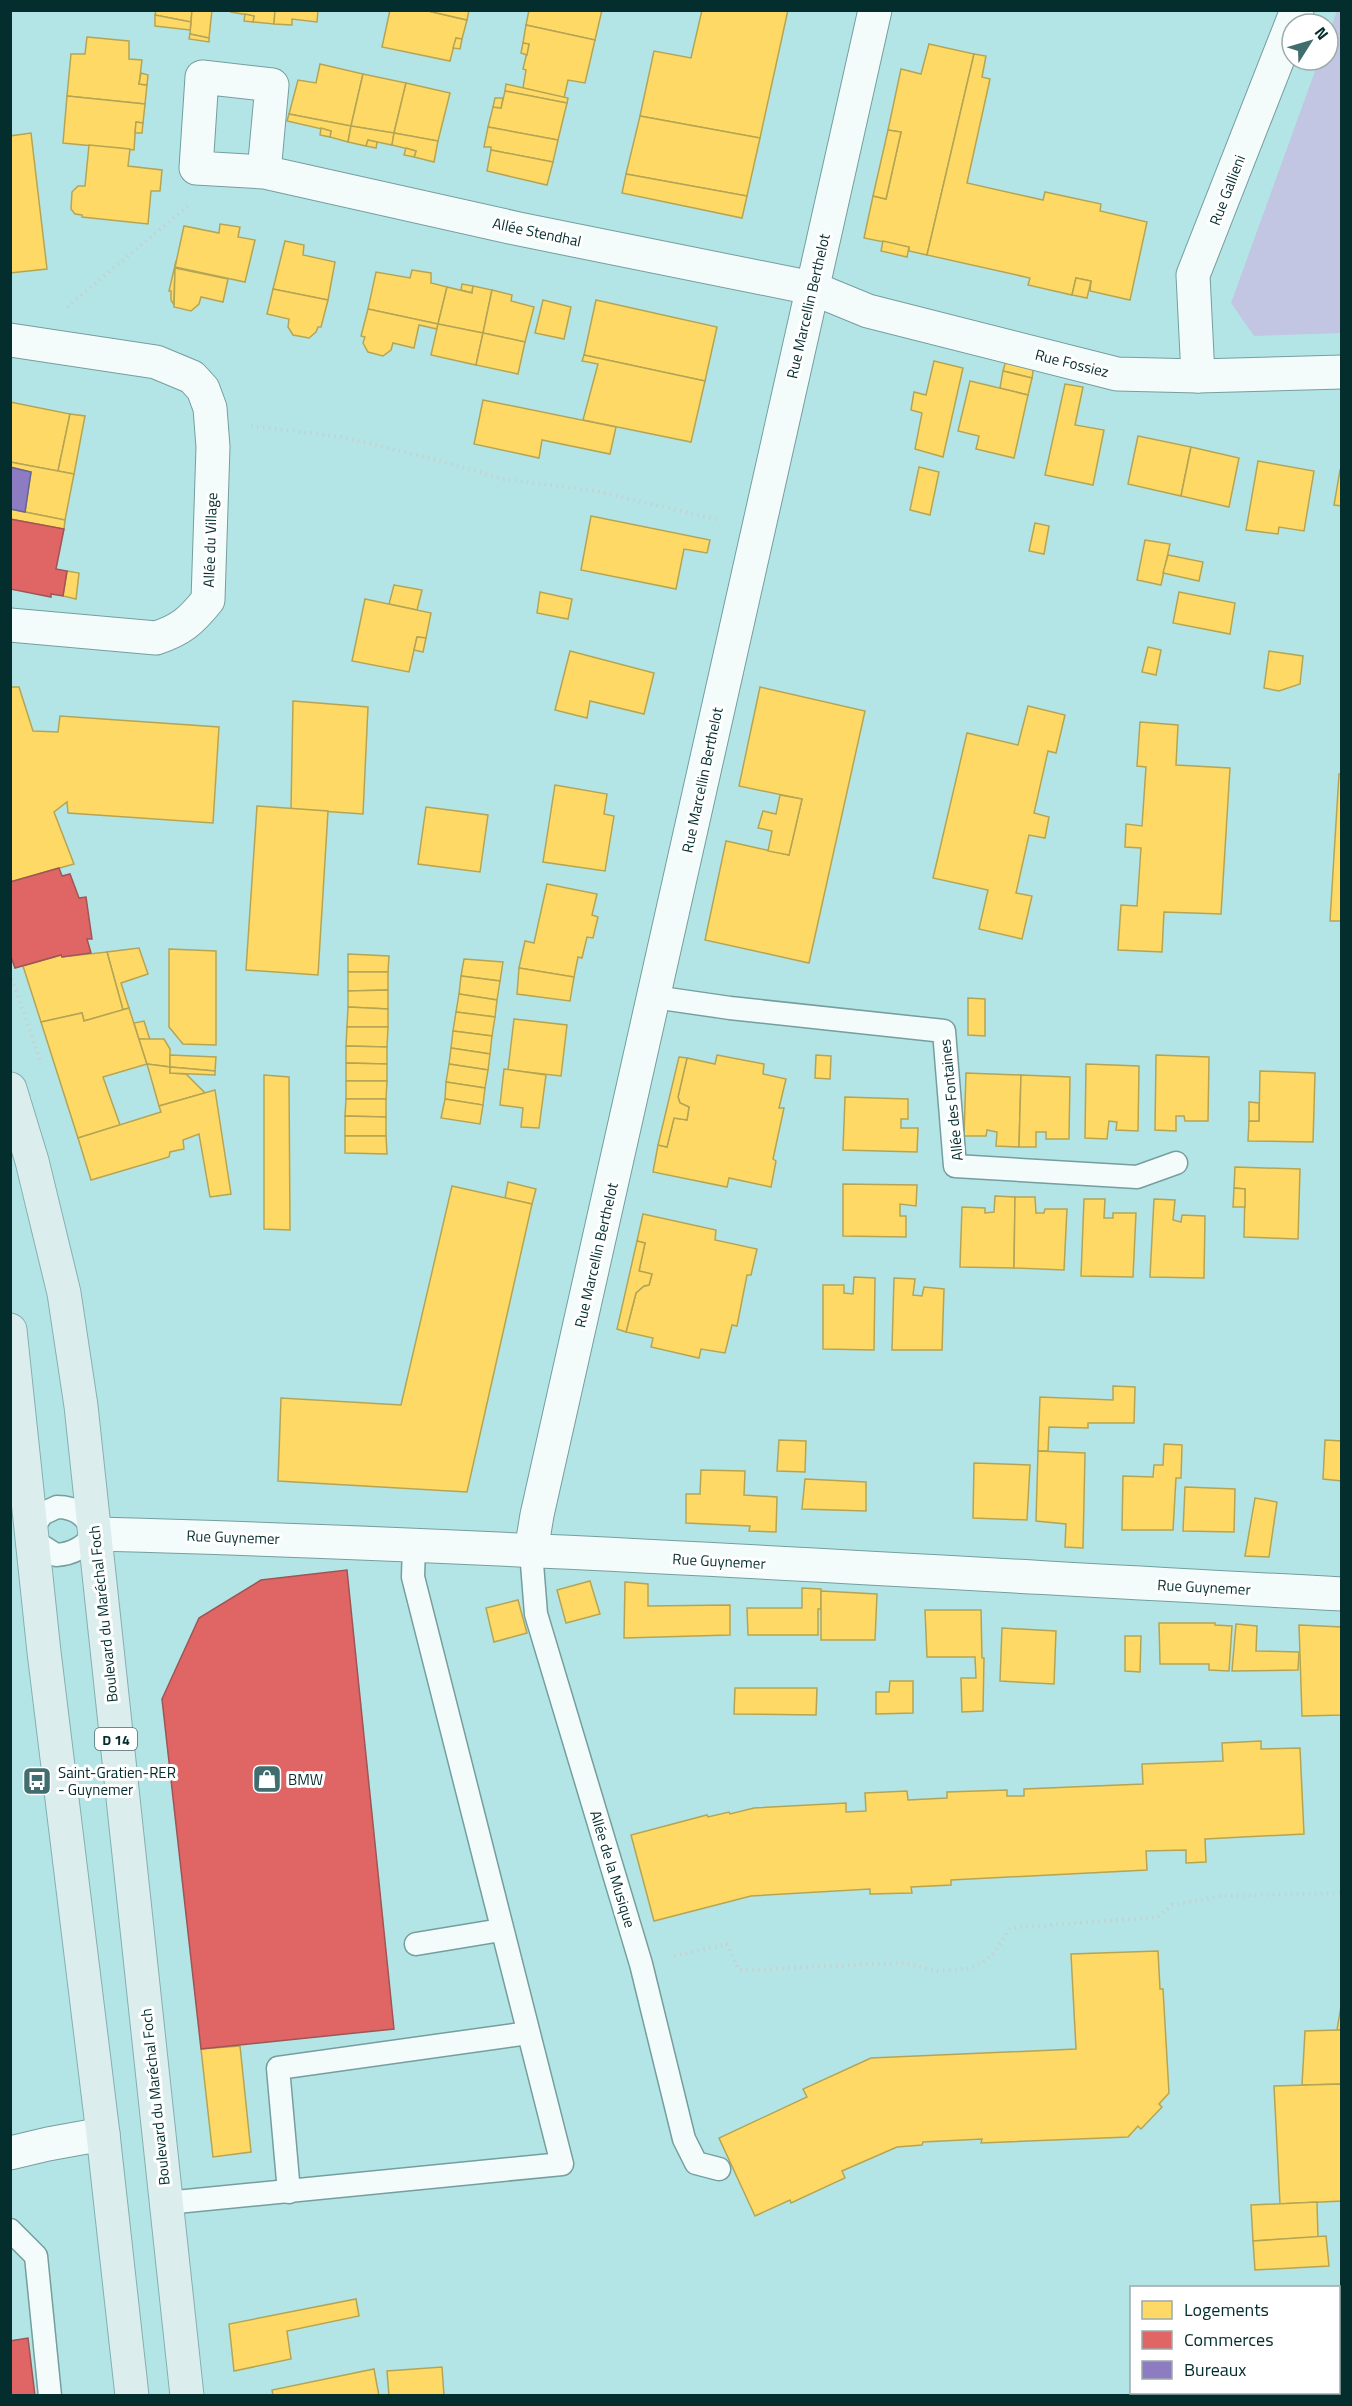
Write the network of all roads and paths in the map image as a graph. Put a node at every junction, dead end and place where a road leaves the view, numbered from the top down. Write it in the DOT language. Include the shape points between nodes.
graph roads {
  1 [pos="875,10"];
  2 [pos="1297,10"];
  3 [pos="196,168"];
  4 [pos="264,172"];
  5 [pos="812,288"];
  6 [pos="20,341"];
  7 [pos="1341,372"];
  8 [pos="1198,376"];
  9 [pos="212,434"];
  10 [pos="758,528"];
  11 [pos="10,625"];
  12 [pos="654,997"];
  13 [pos="10,1089"];
  14 [pos="1176,1163"];
  15 [pos="10,1330"];
  16 [pos="21,1532"];
  17 [pos="95,1534"];
  18 [pos="414,1545"];
  19 [pos="531,1551"];
  20 [pos="1341,1594"];
  21 [pos="1341,1893"];
  22 [pos="501,1929"];
  23 [pos="416,1944"];
  24 [pos="671,1957"];
  25 [pos="528,2033"];
  26 [pos="104,2134"];
  27 [pos="10,2153"];
  28 [pos="719,2169"];
  29 [pos="289,2192"];
  30 [pos="166,2203"];
  31 [pos="10,2230"];
  32 [pos="50,2396"];
  33 [pos="132,2396"];
  34 [pos="187,2396"];
  1 -- 5 [label="street, Rue Marcellin Berthelot"];
  2 -- 8 [label="street, Rue Gallieni" via="1193,275"];
  3 -- 4 [label="street, Allée Stendhal"];
  3 -- 4 [label="street" via="201,76 272,85"];
  3 -- 6 [label="path" via="188,207 60,314"];
  4 -- 5 [label="street, Allée Stendhal"];
  5 -- 8 [label="street, Rue Fossiez" via="868,311 1117,374"];
  5 -- 10 [label="street, Rue Marcellin Berthelot"];
  6 -- 9 [label="street, Allée du Village" via="156,362 192,377 203,389 210,408"];
  7 -- 8 [label="street, Rue Fossiez"];
  9 -- 10 [label="path" via="342,437 504,479 596,491"];
  9 -- 11 [label="street, Allée du Village" via="208,600 196,614 176,631 156,638"];
  10 -- 12 [label="street, Rue Marcellin Berthelot"];
  12 -- 14 [label="lane, Allée des Fontaines" via="944,1031 955,1166 1137,1177"];
  12 -- 19 [label="street, Rue Marcellin Berthelot"];
  13 -- 17 [label="main road, Boulevard du Maréchal Foch / D 14" via="64,1293"];
  15 -- 16 [label="main road"];
  16 -- 17 [label="lane" via="56,1555 80,1549"];
  16 -- 17 [label="lane" via="50,1509 66,1507 81,1513"];
  16 -- 26 [label="main road" via="45,1664"];
  17 -- 18 [label="street, Rue Guynemer"];
  17 -- 30 [label="main road, Boulevard du Maréchal Foch / D 14"];
  18 -- 19 [label="street, Rue Guynemer"];
  18 -- 22 [label="lane" via="413,1577"];
  19 -- 20 [label="street, Rue Guynemer"];
  19 -- 28 [label="lane, Allée de la Musique" via="536,1614 641,1964 684,2139 696,2163"];
  21 -- 24 [label="path" via="1222,1896 1172,1905 1158,1917 1010,1928 994,1953 967,1969 938,1971 904,1963 739,1970 727,1944"];
  22 -- 23 [label="lane"];
  22 -- 25 [label="lane"];
  25 -- 29 [label="lane" via="278,2068"];
  25 -- 29 [label="lane" via="562,2164"];
  26 -- 27 [label="street"];
  26 -- 33 [label="main road"];
  29 -- 30 [label="lane"];
  30 -- 34 [label="main road, Boulevard du Maréchal Foch / D 14"];
  31 -- 32 [label="lane" via="36,2256"];
}
